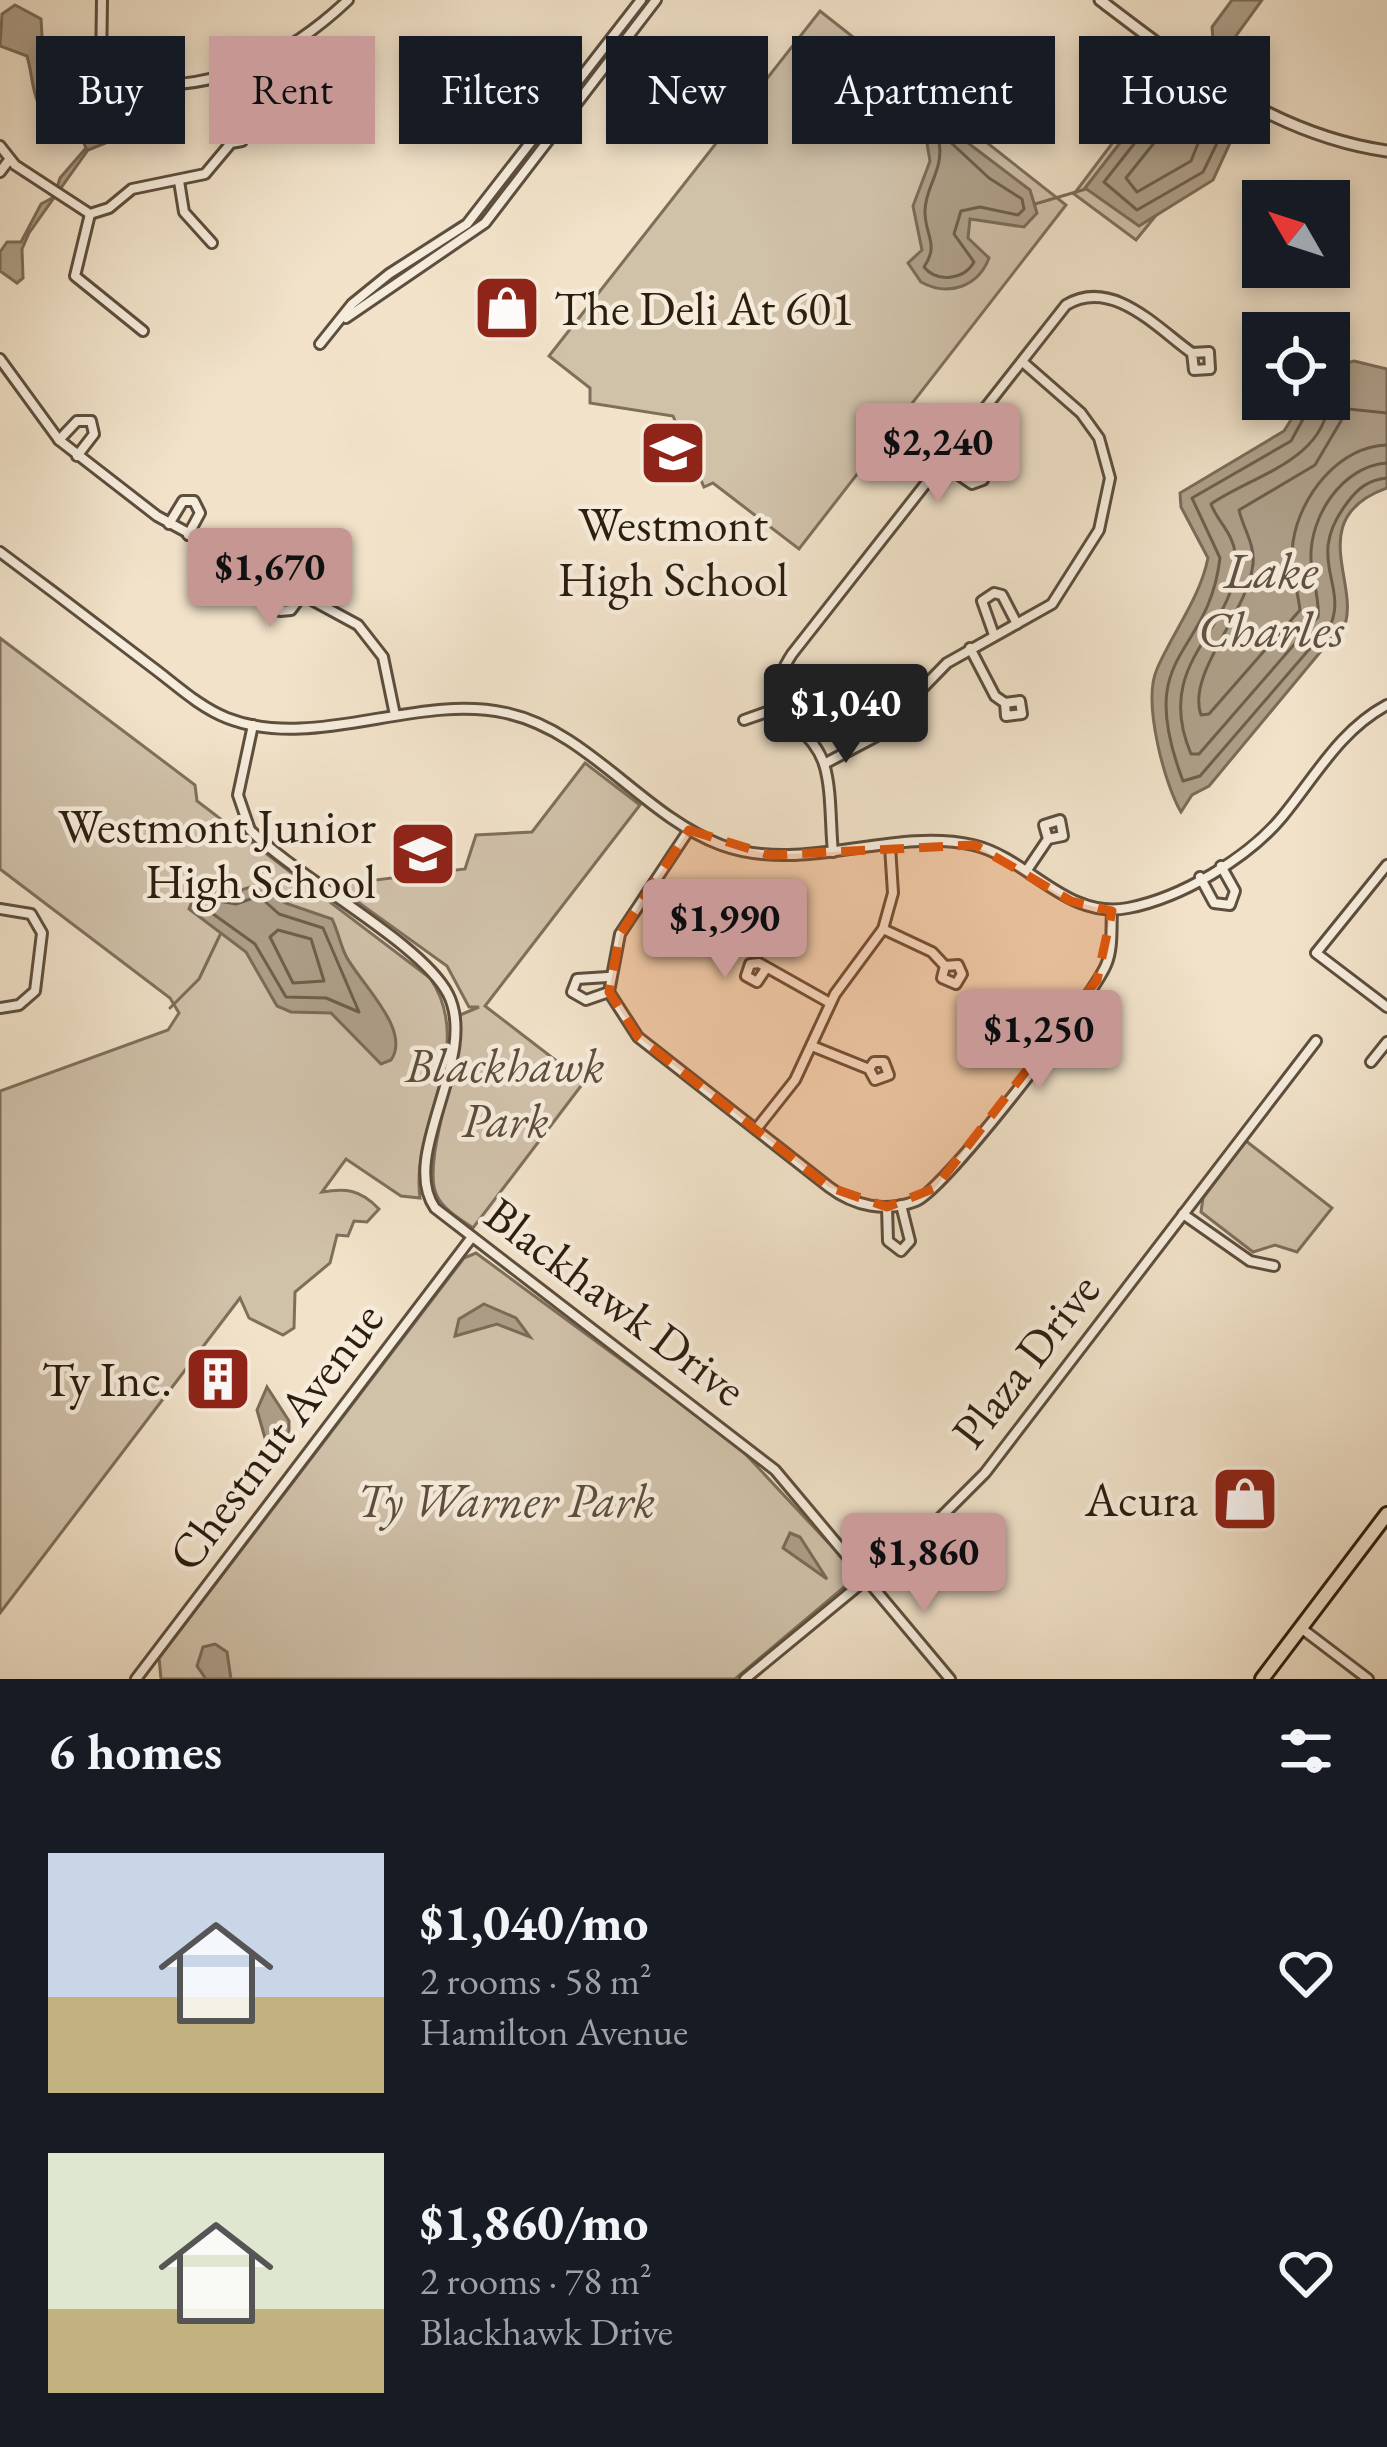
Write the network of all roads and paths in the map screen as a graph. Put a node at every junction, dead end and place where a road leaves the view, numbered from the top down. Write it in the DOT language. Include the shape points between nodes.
graph roads {
  1 [pos="102,0"];
  2 [pos="348,0"];
  3 [pos="641,0"];
  4 [pos="656,0"];
  5 [pos="1100,0"];
  6 [pos="230,144"];
  7 [pos="0,146"];
  8 [pos="1387,151"];
  9 [pos="9,160"];
  10 [pos="0,172"];
  11 [pos="179,181"];
  12 [pos="90,214"];
  13 [pos="212,243"];
  14 [pos="340,322"];
  15 [pos="143,331"];
  16 [pos="320,344"];
  17 [pos="1192,353"];
  18 [pos="0,359"];
  19 [pos="1025,364"];
  20 [pos="59,440"];
  21 [pos="954,448"];
  22 [pos="77,456"];
  23 [pos="943,464"];
  24 [pos="169,524"];
  25 [pos="188,535"];
  26 [pos="0,552"];
  27 [pos="280,584"];
  28 [pos="302,596"];
  29 [pos="1017,624"];
  30 [pos="994,635"];
  31 [pos="970,648"];
  32 [pos="1005,703"];
  33 [pos="1387,705"];
  34 [pos="781,707"];
  35 [pos="394,715"];
  36 [pos="744,720"];
  37 [pos="253,725"];
  38 [pos="824,764"];
  39 [pos="689,830"];
  40 [pos="1048,839"];
  41 [pos="890,846"];
  42 [pos="833,852"];
  43 [pos="1221,866"];
  44 [pos="1387,866"];
  45 [pos="1027,870"];
  46 [pos="1200,877"];
  47 [pos="0,909"];
  48 [pos="1112,911"];
  49 [pos="883,929"];
  50 [pos="945,966"];
  51 [pos="765,970"];
  52 [pos="608,977"];
  53 [pos="609,992"];
  54 [pos="830,1003"];
  55 [pos="1387,1007"];
  56 [pos="0,1008"];
  57 [pos="1316,1041"];
  58 [pos="1387,1042"];
  59 [pos="812,1046"];
  60 [pos="1371,1062"];
  61 [pos="869,1070"];
  62 [pos="758,1128"];
  63 [pos="901,1205"];
  64 [pos="887,1207"];
  65 [pos="1183,1214"];
  66 [pos="472,1237"];
  67 [pos="1274,1266"];
  68 [pos="1387,1514"];
  69 [pos="866,1579"];
  70 [pos="1301,1628"];
  71 [pos="141,1677"];
  72 [pos="745,1679"];
  73 [pos="950,1679"];
  74 [pos="1262,1679"];
  75 [pos="1368,1679"];
  1 -- 2 [label="street" via="101,71 112,82 158,85 229,76 297,41"];
  3 -- 14 [label="street" via="467,224 389,274"];
  4 -- 14 [label="street" via="485,223"];
  5 -- 8 [label="street" via="1247,106 1318,136"];
  6 -- 11 [label="street" via="211,170"];
  7 -- 9 [label="street"];
  9 -- 10 [label="street"];
  9 -- 12 [label="street"];
  11 -- 12 [label="street" via="132,189"];
  11 -- 13 [label="street" via="184,212"];
  12 -- 15 [label="street" via="75,276"];
  14 -- 16 [label="street"];
  17 -- 19 [label="street" via="1120,301 1084,296 1053,316"];
  18 -- 20 [label="street"];
  19 -- 21 [label="street" via="981,406"];
  19 -- 29 [label="street" via="1087,419 1110,478 1103,521 1076,574 1052,604"];
  20 -- 22 [label="street"];
  20 -- 22 [label="street" via="77,421 91,422 94,434"];
  21 -- 23 [label="street"];
  21 -- 23 [label="street" via="983,466 983,480 972,484"];
  22 -- 24 [label="street"];
  23 -- 34 [label="street" via="787,662"];
  24 -- 25 [label="street"];
  24 -- 25 [label="street" via="183,501 194,501 200,512"];
  25 -- 27 [label="street"];
  26 -- 37 [label="street" via="205,706"];
  27 -- 28 [label="street"];
  27 -- 28 [label="street" via="280,611"];
  28 -- 35 [label="street" via="376,644"];
  29 -- 30 [label="street"];
  29 -- 30 [label="street" via="994,592 982,601"];
  30 -- 31 [label="street"];
  31 -- 32 [label="street"];
  31 -- 38 [label="street" via="875,737"];
  33 -- 43 [label="street" via="1348,733 1266,834"];
  34 -- 36 [label="street"];
  34 -- 38 [label="street"];
  35 -- 37 [label="street"];
  35 -- 39 [label="street" via="486,710 532,721"];
  37 -- 66 [label="street, Blackhawk Drive" via="238,795 250,830 428,968 452,1004 455,1038 424,1187 435,1208"];
  38 -- 42 [label="street"];
  39 -- 42 [label="street" via="758,854"];
  39 -- 52 [label="street" via="620,934"];
  40 -- 45 [label="street"];
  41 -- 42 [label="street"];
  41 -- 45 [label="street" via="974,845"];
  41 -- 49 [label="street" via="893,892"];
  43 -- 46 [label="street"];
  43 -- 46 [label="street" via="1235,891 1230,905 1214,903"];
  44 -- 55 [label="street" via="1316,953"];
  45 -- 48 [label="street" via="1071,901"];
  46 -- 48 [label="street"];
  47 -- 56 [label="street" via="31,914 43,939 35,991"];
  48 -- 63 [label="street" via="1110,953 1097,980 950,1172"];
  49 -- 50 [label="street"];
  49 -- 54 [label="street"];
  51 -- 54 [label="street"];
  52 -- 53 [label="street"];
  52 -- 53 [label="street" via="577,979 572,992 586,1000"];
  53 -- 62 [label="street" via="638,1037"];
  54 -- 59 [label="street"];
  57 -- 65 [label="street, Plaza Drive"];
  58 -- 60 [label="street"];
  59 -- 61 [label="street"];
  59 -- 62 [label="street"];
  62 -- 64 [label="street" via="838,1194"];
  63 -- 64 [label="street"];
  63 -- 64 [label="street" via="910,1241 901,1251 887,1241"];
  65 -- 67 [label="street" via="1250,1261"];
  65 -- 69 [label="street, Plaza Drive" via="986,1473"];
  66 -- 69 [label="street, Blackhawk Drive" via="759,1456"];
  66 -- 71 [label="street, Chestnut Avenue"];
  68 -- 70 [label="main road"];
  69 -- 72 [label="street, Plaza Drive"];
  69 -- 73 [label="street, Blackhawk Drive"];
  70 -- 74 [label="main road"];
  70 -- 75 [label="street"];
}
